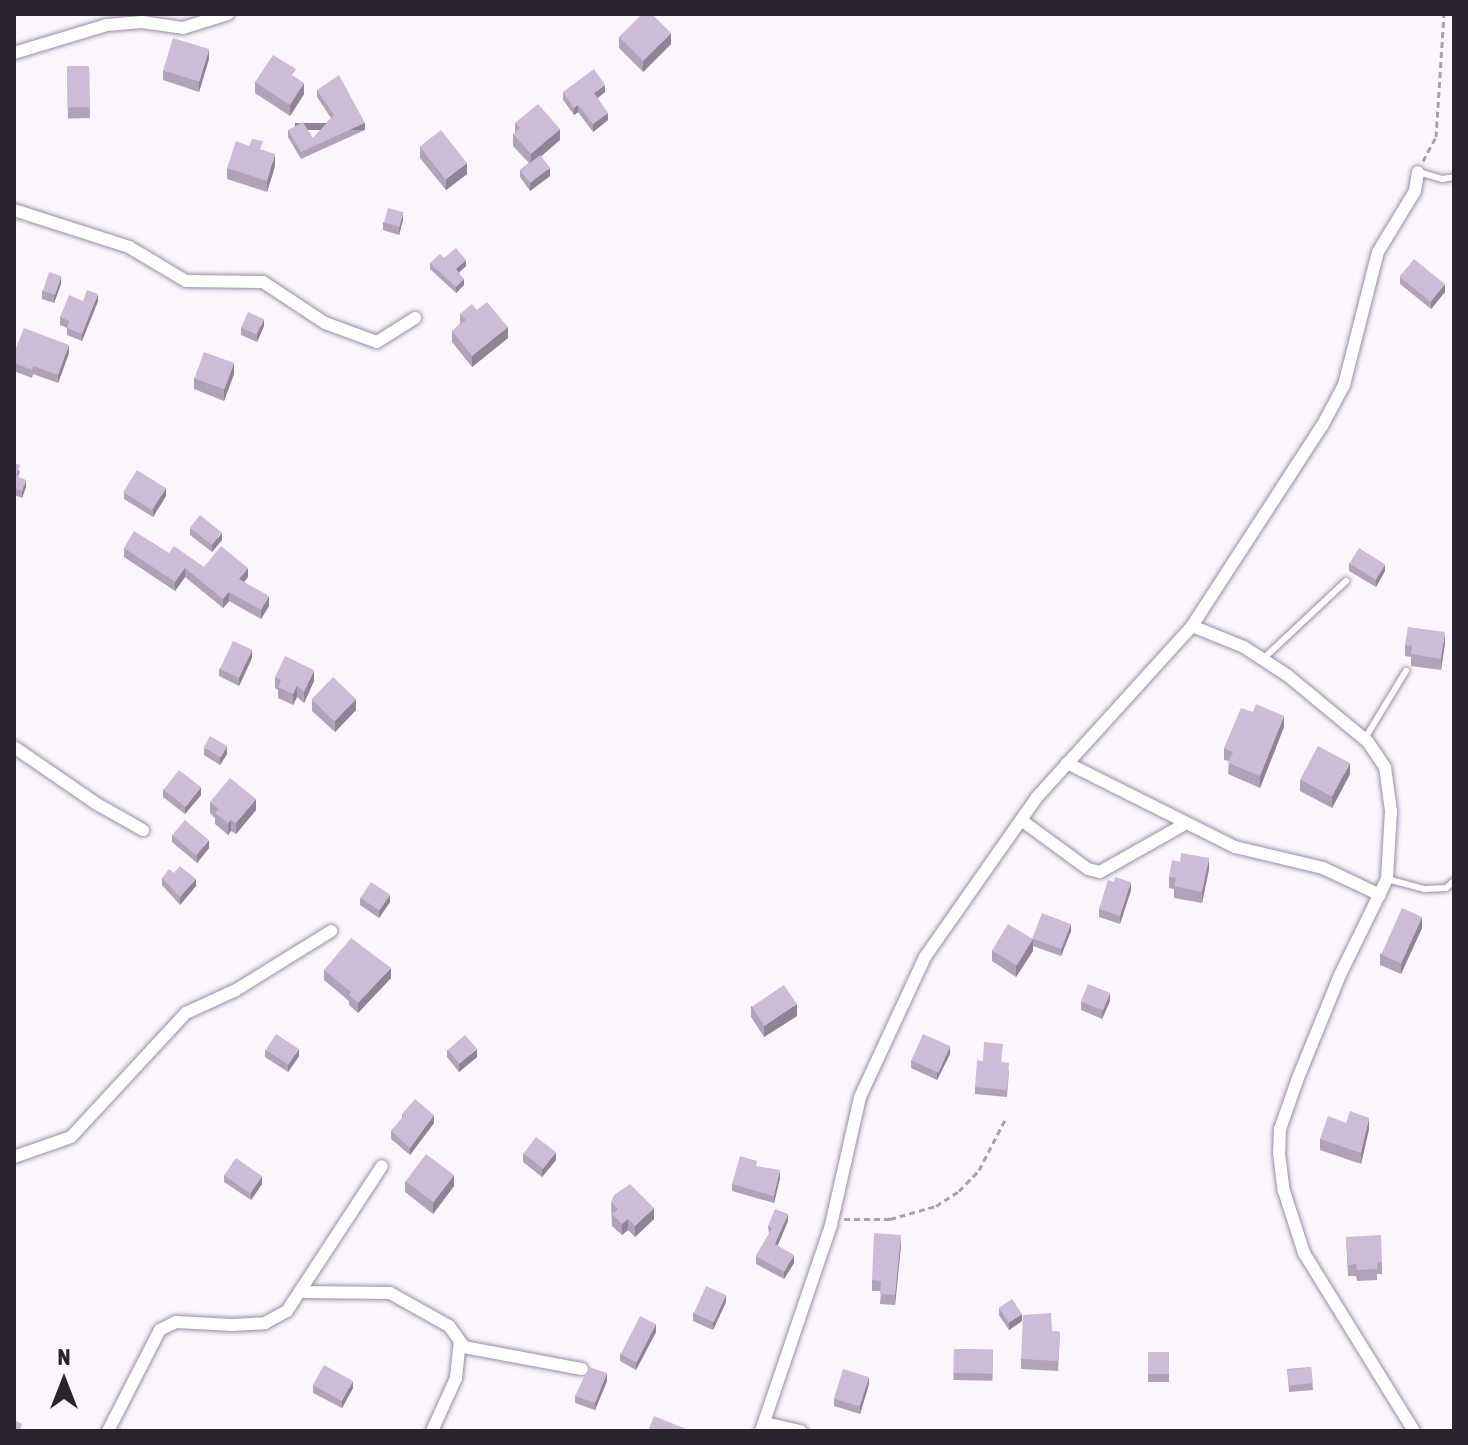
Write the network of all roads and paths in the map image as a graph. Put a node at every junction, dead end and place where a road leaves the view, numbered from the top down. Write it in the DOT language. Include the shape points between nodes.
graph roads {
  1 [pos="228,14"];
  2 [pos="1444,14"];
  3 [pos="14,53"];
  4 [pos="1418,172"];
  5 [pos="1454,177"];
  6 [pos="14,210"];
  7 [pos="415,318"];
  8 [pos="1346,581"];
  9 [pos="1192,626"];
  10 [pos="1263,659"];
  11 [pos="1406,671"];
  12 [pos="1364,740"];
  13 [pos="14,747"];
  14 [pos="1067,763"];
  15 [pos="1021,820"];
  16 [pos="1185,824"];
  17 [pos="143,830"];
  18 [pos="1387,879"];
  19 [pos="1454,881"];
  20 [pos="1380,895"];
  21 [pos="331,931"];
  22 [pos="1006,1118"];
  23 [pos="14,1157"];
  24 [pos="382,1166"];
  25 [pos="833,1219"];
  26 [pos="302,1292"];
  27 [pos="460,1342"];
  28 [pos="582,1369"];
  29 [pos="763,1427"];
  30 [pos="108,1431"];
  31 [pos="432,1431"];
  32 [pos="801,1431"];
  33 [pos="1414,1431"];
  1 -- 3 [label="street" via="183,28 142,22 107,25"];
  2 -- 4 [label="path" via="1436,137"];
  4 -- 5 [label="lane"];
  4 -- 9 [label="street" via="1415,191 1378,252 1344,385"];
  6 -- 7 [label="street" via="129,247 186,281 263,282 325,323 377,342"];
  8 -- 10 [label="lane"];
  9 -- 10 [label="street"];
  9 -- 14 [label="street"];
  10 -- 12 [label="street"];
  11 -- 12 [label="lane"];
  12 -- 18 [label="street" via="1385,767 1389,784"];
  13 -- 17 [label="street"];
  14 -- 15 [label="street"];
  14 -- 16 [label="street"];
  15 -- 16 [label="street" via="1088,869 1100,872"];
  15 -- 25 [label="street" via="925,957 893,1019 860,1097"];
  16 -- 20 [label="street" via="1235,847 1323,868"];
  18 -- 19 [label="lane" via="1425,889 1446,888"];
  18 -- 20 [label="street"];
  20 -- 33 [label="street" via="1298,1078 1280,1129 1279,1153 1284,1191 1304,1253"];
  21 -- 23 [label="street" via="236,990 186,1013 71,1137"];
  22 -- 25 [label="path" via="979,1170 936,1206 890,1219"];
  24 -- 26 [label="street"];
  25 -- 29 [label="street"];
  26 -- 27 [label="street" via="390,1293 449,1326"];
  26 -- 30 [label="street" via="287,1311 265,1323 176,1322 160,1330"];
  27 -- 28 [label="street" via="464,1347"];
  27 -- 31 [label="street" via="456,1378"];
  29 -- 32 [label="street"];
}
